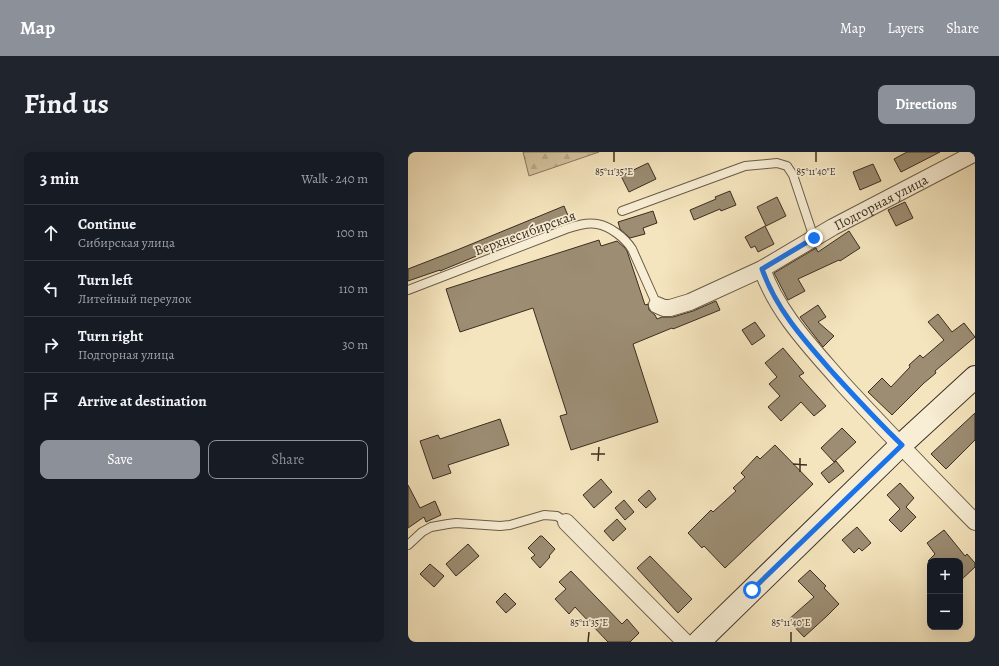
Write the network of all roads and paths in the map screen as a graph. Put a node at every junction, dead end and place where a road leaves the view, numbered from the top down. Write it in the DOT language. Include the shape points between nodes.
graph roads {
  1 [pos="975,153"];
  2 [pos="622,211"];
  3 [pos="814,238"];
  4 [pos="762,269"];
  5 [pos="408,290"];
  6 [pos="657,305"];
  7 [pos="975,377"];
  8 [pos="902,445"];
  9 [pos="566,522"];
  10 [pos="975,522"];
  11 [pos="408,544"];
  12 [pos="686,642"];
  13 [pos="699,642"];
  1 -- 3 [label="street, Подгорная улица"];
  2 -- 3 [label="lane" via="745,166 778,163 787,166 793,174"];
  3 -- 4 [label="street, Подгорная улица"];
  4 -- 6 [label="street, Подгорная улица" via="690,302 670,308"];
  4 -- 8 [label="street" via="778,305 801,337 874,418"];
  5 -- 6 [label="lane, Верхнесибирская" via="566,229 597,224 627,241"];
  7 -- 8 [label="street"];
  8 -- 10 [label="street"];
  8 -- 13 [label="street"];
  9 -- 11 [label="lane" via="557,516 544,515 500,526 448,524 422,532"];
  9 -- 12 [label="street"];
}
